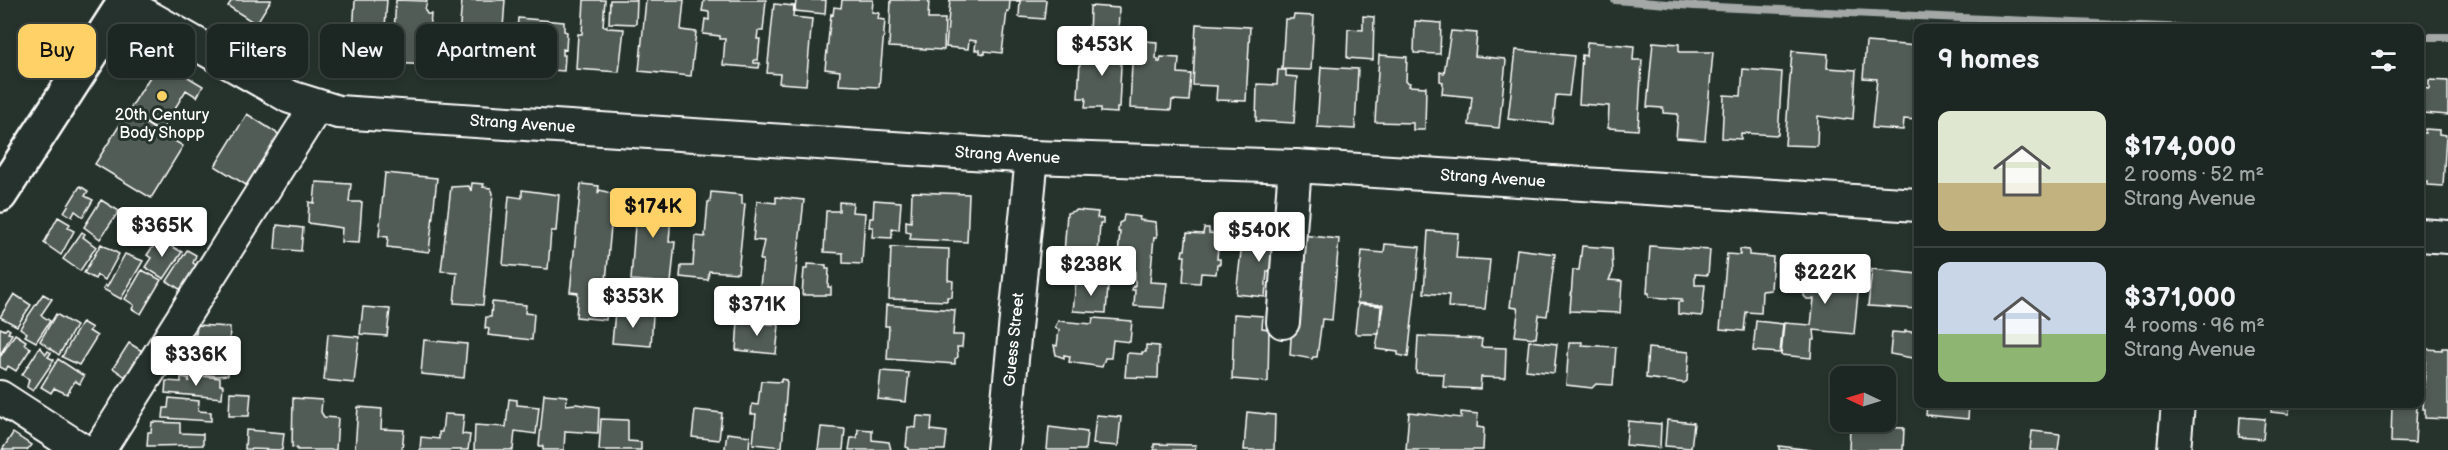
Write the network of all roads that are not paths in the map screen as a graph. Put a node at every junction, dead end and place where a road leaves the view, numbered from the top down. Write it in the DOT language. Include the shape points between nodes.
graph roads {
  1 [pos="125,2"];
  2 [pos="316,107"];
  3 [pos="1032,157"];
  4 [pos="1295,166"];
  5 [pos="0,195"];
  6 [pos="1914,206"];
  7 [pos="2424,235"];
  8 [pos="2448,237"];
  9 [pos="1283,322"];
  10 [pos="0,397"];
  11 [pos="2178,408"];
  12 [pos="82,450"];
  13 [pos="99,450"];
  14 [pos="1003,450"];
  15 [pos="2174,450"];
  1 -- 2 [label="street, Strang Avenue" via="290,97"];
  1 -- 5 [label="main road"];
  2 -- 3 [label="street, Strang Avenue" via="338,112"];
  2 -- 13 [label="street"];
  3 -- 4 [label="street, Strang Avenue"];
  3 -- 14 [label="street, Guess Street"];
  4 -- 6 [label="street, Strang Avenue"];
  4 -- 9 [label="street"];
  7 -- 8 [label="street"];
  10 -- 12 [label="street"];
  11 -- 15 [label="street"];
}
